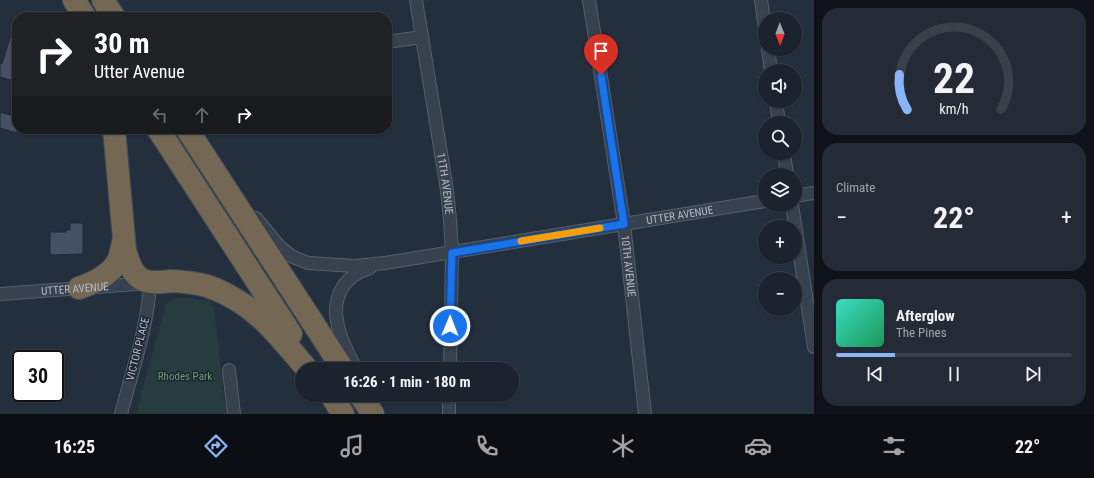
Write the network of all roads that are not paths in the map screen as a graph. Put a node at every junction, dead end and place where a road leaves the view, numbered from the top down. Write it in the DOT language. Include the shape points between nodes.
graph roads {
  1 [pos="71,0"];
  2 [pos="74,0"];
  3 [pos="103,0"];
  4 [pos="416,0"];
  5 [pos="589,0"];
  6 [pos="761,0"];
  7 [pos="77,12"];
  8 [pos="82,12"];
  9 [pos="111,12"];
  10 [pos="763,12"];
  11 [pos="422,37"];
  12 [pos="392,41"];
  13 [pos="114,134"];
  14 [pos="161,134"];
  15 [pos="190,134"];
  16 [pos="191,134"];
  17 [pos="814,193"];
  18 [pos="802,195"];
  19 [pos="758,202"];
  20 [pos="793,212"];
  21 [pos="624,224"];
  22 [pos="124,238"];
  23 [pos="452,253"];
  24 [pos="385,264"];
  25 [pos="150,283"];
  26 [pos="79,288"];
  27 [pos="0,294"];
  28 [pos="814,348"];
  29 [pos="301,362"];
  30 [pos="309,362"];
  31 [pos="338,362"];
  32 [pos="353,362"];
  33 [pos="450,362"];
  34 [pos="229,370"];
  35 [pos="365,402"];
  36 [pos="371,402"];
  37 [pos="449,402"];
  38 [pos="121,414"];
  39 [pos="234,414"];
  40 [pos="373,414"];
  41 [pos="377,414"];
  42 [pos="449,414"];
  43 [pos="645,414"];
  1 -- 7 [label="highway"];
  2 -- 8 [label="highway"];
  3 -- 9 [label="highway"];
  4 -- 11 [label="street, 11TH AVENUE"];
  5 -- 21 [label="street, 10TH AVENUE"];
  6 -- 10 [label="street"];
  11 -- 12 [label="street"];
  11 -- 23 [label="street, 11TH AVENUE" via="447,190"];
  13 -- 22 [label="highway"];
  14 -- 30 [label="highway"];
  15 -- 31 [label="highway"];
  16 -- 24 [label="street" via="270,236 291,256 308,263 354,266"];
  17 -- 18 [label="street"];
  19 -- 21 [label="street, UTTER AVENUE"];
  20 -- 28 [label="street"];
  21 -- 23 [label="street, UTTER AVENUE"];
  21 -- 43 [label="street, 10TH AVENUE"];
  22 -- 25 [label="highway" via="131,267 136,275"];
  22 -- 26 [label="highway" via="118,261 100,279"];
  23 -- 24 [label="street, UTTER AVENUE"];
  23 -- 33 [label="street, 11TH AVENUE"];
  24 -- 32 [label="street" via="363,270 349,279 342,287 337,300 338,326"];
  25 -- 26 [label="street, UTTER AVENUE"];
  25 -- 29 [label="highway" via="193,283 232,297 263,319"];
  25 -- 38 [label="street, VICTOR PLACE" via="147,318"];
  26 -- 27 [label="street, UTTER AVENUE"];
  34 -- 39 [label="street"];
  35 -- 40 [label="highway"];
  36 -- 41 [label="street"];
  37 -- 42 [label="street"];
}
